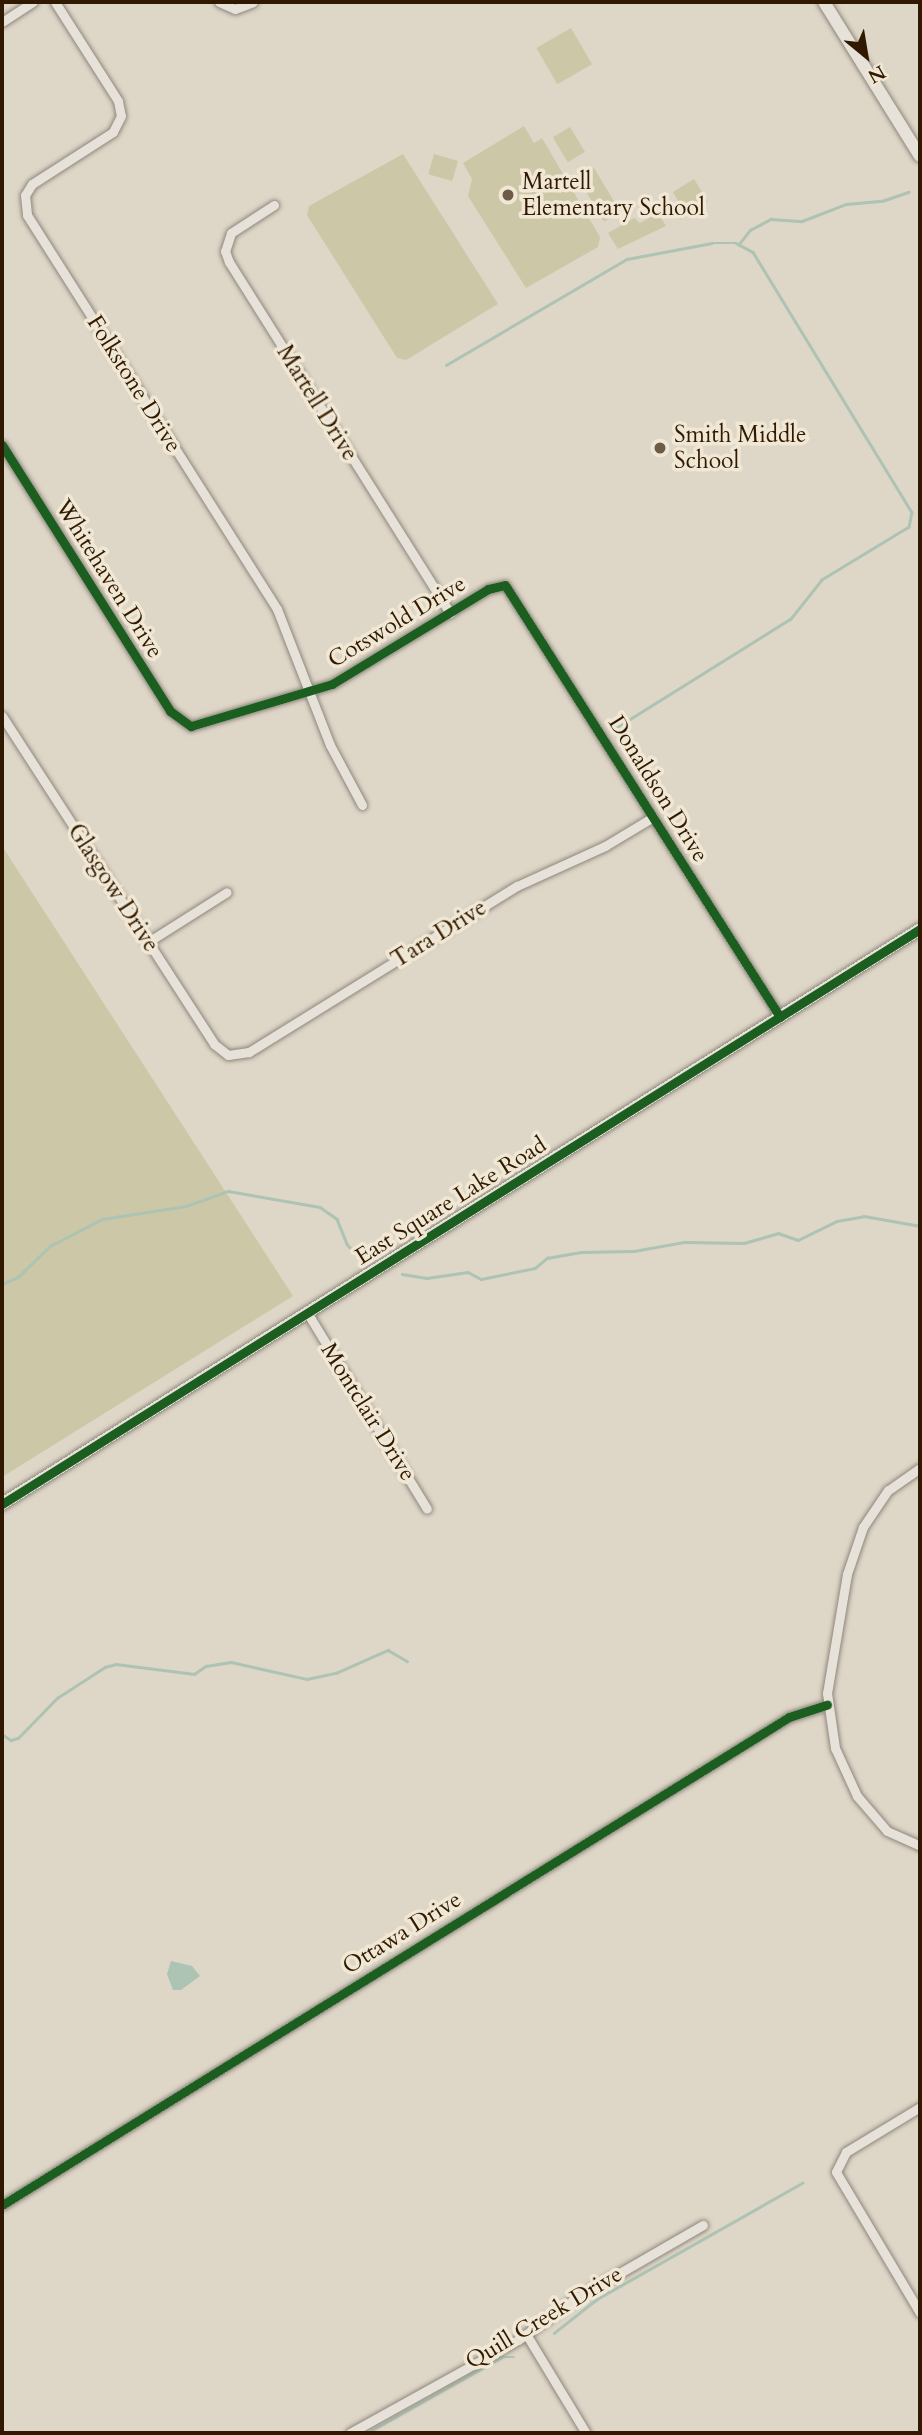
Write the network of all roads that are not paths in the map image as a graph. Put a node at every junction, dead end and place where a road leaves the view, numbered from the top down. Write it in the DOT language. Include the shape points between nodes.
graph roads {
  1 [pos="33,2"];
  2 [pos="55,2"];
  3 [pos="219,2"];
  4 [pos="253,2"];
  5 [pos="824,2"];
  6 [pos="2,22"];
  7 [pos="918,147"];
  8 [pos="274,205"];
  9 [pos="2,445"];
  10 [pos="501,584"];
  11 [pos="450,613"];
  12 [pos="309,691"];
  13 [pos="2,716"];
  14 [pos="191,726"];
  15 [pos="362,805"];
  16 [pos="653,817"];
  17 [pos="227,891"];
  18 [pos="920,929"];
  19 [pos="148,942"];
  20 [pos="780,1017"];
  21 [pos="228,1055"];
  22 [pos="308,1314"];
  23 [pos="920,1468"];
  24 [pos="2,1504"];
  25 [pos="427,1509"];
  26 [pos="827,1705"];
  27 [pos="920,1846"];
  28 [pos="920,2107"];
  29 [pos="2,2205"];
  30 [pos="703,2225"];
  31 [pos="920,2314"];
  32 [pos="526,2334"];
  33 [pos="350,2433"];
  34 [pos="586,2433"];
  1 -- 6 [label="street"];
  2 -- 12 [label="street, Folkstone Drive" via="118,101 121,116 113,132 32,184 24,207 277,609"];
  3 -- 4 [label="street" via="230,9"];
  5 -- 7 [label="main road"];
  8 -- 11 [label="street, Martell Drive" via="231,233 225,251 229,262"];
  9 -- 14 [label="street, Whitehaven Drive" via="170,711"];
  10 -- 11 [label="street, Cotswold Drive"];
  10 -- 16 [label="street, Donaldson Drive"];
  11 -- 12 [label="street, Cotswold Drive" via="344,678"];
  12 -- 14 [label="street, Cotswold Drive"];
  12 -- 15 [label="street, Folkstone Drive" via="330,745"];
  13 -- 19 [label="street, Glasgow Drive"];
  16 -- 20 [label="street, Donaldson Drive"];
  16 -- 21 [label="street, Tara Drive" via="605,846 517,886 249,1052"];
  17 -- 19 [label="street"];
  18 -- 20 [label="main road, East Square Lake Road"];
  19 -- 21 [label="street, Glasgow Drive" via="214,1044"];
  20 -- 22 [label="main road, East Square Lake Road"];
  22 -- 24 [label="main road, East Square Lake Road"];
  22 -- 25 [label="street, Montclair Drive"];
  23 -- 26 [label="street" via="888,1490 863,1527 839,1615"];
  26 -- 27 [label="street" via="835,1748 857,1796 887,1831"];
  26 -- 29 [label="street, Ottawa Drive" via="781,1722"];
  28 -- 31 [label="street" via="846,2152 836,2172"];
  30 -- 32 [label="street, Quill Creek Drive" via="573,2300"];
  32 -- 33 [label="street, Quill Creek Drive"];
  32 -- 34 [label="street"];
}
